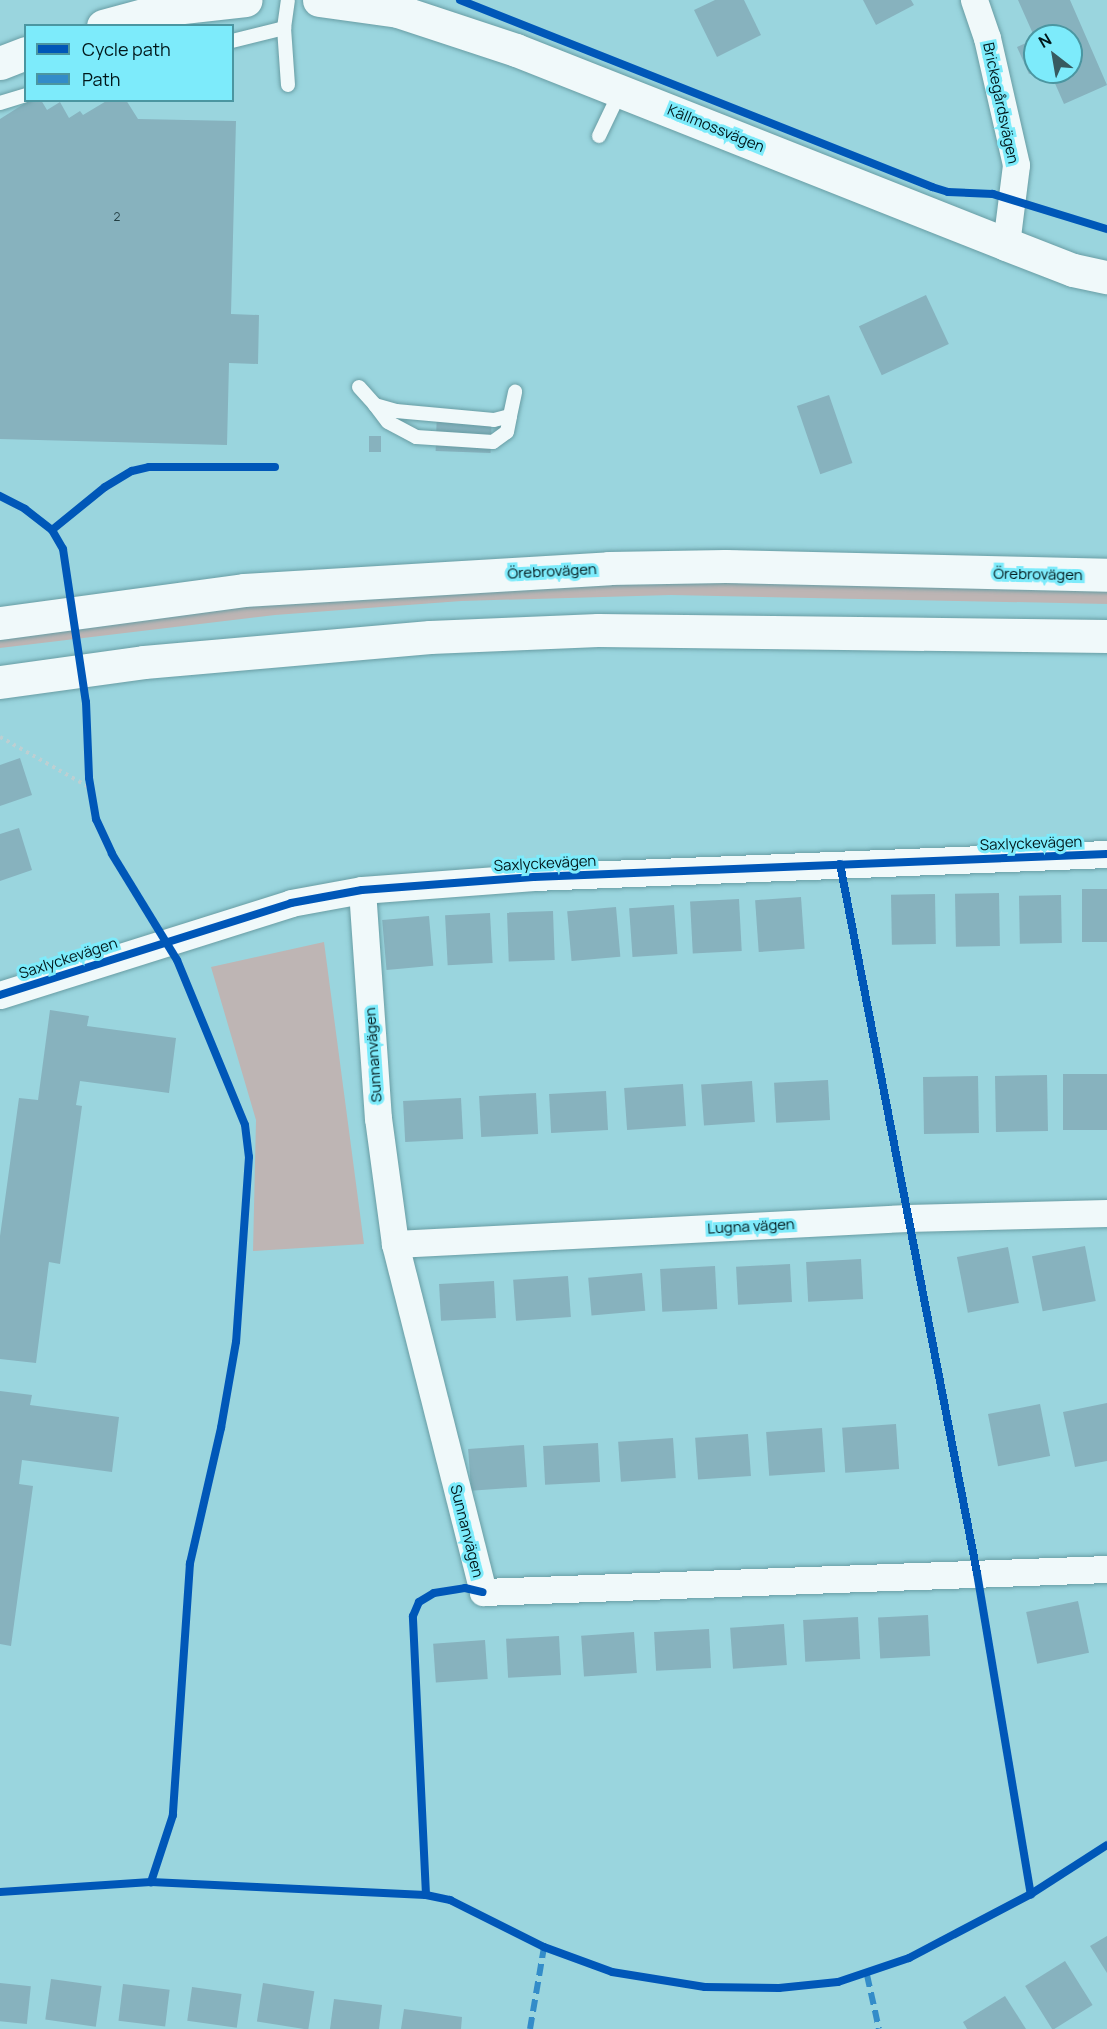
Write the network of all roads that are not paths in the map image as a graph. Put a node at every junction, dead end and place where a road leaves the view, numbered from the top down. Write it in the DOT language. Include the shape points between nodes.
graph roads {
  1 [pos="246,0"];
  2 [pos="288,0"];
  3 [pos="319,0"];
  4 [pos="974,0"];
  5 [pos="111,24"];
  6 [pos="284,28"];
  7 [pos="234,40"];
  8 [pos="24,54"];
  9 [pos="0,63"];
  10 [pos="288,85"];
  11 [pos="621,91"];
  12 [pos="24,96"];
  13 [pos="0,103"];
  14 [pos="599,136"];
  15 [pos="1006,244"];
  16 [pos="1107,277"];
  17 [pos="358,387"];
  18 [pos="515,392"];
  19 [pos="375,405"];
  20 [pos="510,416"];
  21 [pos="1107,576"];
  22 [pos="0,622"];
  23 [pos="1107,636"];
  24 [pos="0,682"];
  25 [pos="1107,854"];
  26 [pos="362,890"];
  27 [pos="0,995"];
  28 [pos="1107,1214"];
  29 [pos="395,1244"];
  30 [pos="1107,1569"];
  1 -- 5 [label="main road" via="165,9"];
  2 -- 6 [label="lane"];
  3 -- 11 [label="main road, Källmossvägen" via="398,10"];
  4 -- 15 [label="street, Brickegårdsvägen" via="987,38 1016,165"];
  6 -- 7 [label="lane"];
  6 -- 10 [label="lane"];
  8 -- 9 [label="main road"];
  11 -- 14 [label="lane"];
  11 -- 15 [label="main road, Källmossvägen"];
  12 -- 13 [label="lane"];
  15 -- 16 [label="main road, Källmossvägen" via="1073,270"];
  17 -- 19 [label="lane"];
  18 -- 20 [label="lane"];
  19 -- 20 [label="lane" via="425,416 494,420"];
  19 -- 20 [label="lane" via="388,422 416,437 494,442 507,432"];
  21 -- 22 [label="main road, Örebrovägen" via="725,566 609,568 244,590"];
  23 -- 24 [label="main road" via="598,630 430,637 144,662"];
  25 -- 26 [label="street, Saxlyckevägen" via="546,876"];
  26 -- 27 [label="street, Saxlyckevägen" via="291,903"];
  26 -- 29 [label="street, Sunnanvägen" via="378,1118"];
  28 -- 29 [label="street, Lugna vägen" via="907,1218"];
  29 -- 30 [label="street, Sunnanvägen" via="483,1592"];
}
